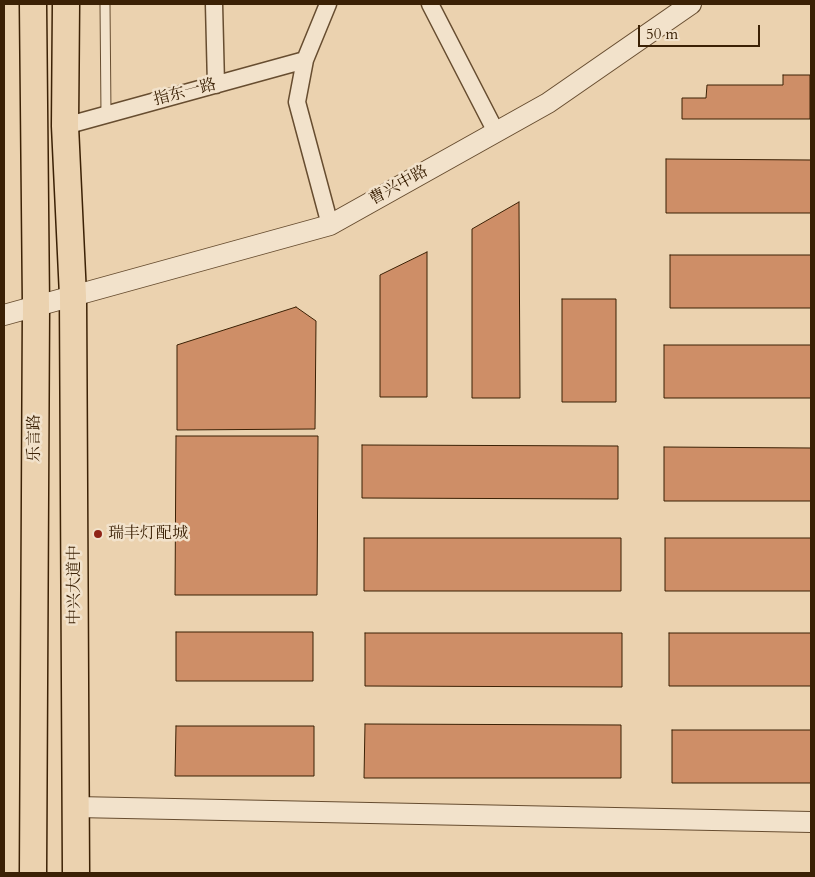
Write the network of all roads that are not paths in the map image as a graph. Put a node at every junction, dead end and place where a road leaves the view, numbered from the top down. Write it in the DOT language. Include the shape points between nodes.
graph roads {
  1 [pos="33,4"];
  2 [pos="66,4"];
  3 [pos="105,4"];
  4 [pos="214,4"];
  5 [pos="328,4"];
  6 [pos="430,4"];
  7 [pos="691,4"];
  8 [pos="305,60"];
  9 [pos="216,85"];
  10 [pos="106,114"];
  11 [pos="65,126"];
  12 [pos="496,132"];
  13 [pos="330,225"];
  14 [pos="74,296"];
  15 [pos="36,306"];
  16 [pos="4,315"];
  17 [pos="76,807"];
  18 [pos="811,822"];
  19 [pos="32,873"];
  20 [pos="76,873"];
  1 -- 15 [label="main road, 乐言路"];
  2 -- 11 [label="main road"];
  3 -- 10 [label="lane"];
  4 -- 9 [label="street"];
  5 -- 8 [label="street"];
  6 -- 12 [label="street"];
  7 -- 12 [label="street, 曹兴中路" via="548,103"];
  8 -- 9 [label="street, 指东一路"];
  8 -- 13 [label="street" via="296,102"];
  9 -- 10 [label="street, 指东一路"];
  10 -- 11 [label="street, 指东一路"];
  11 -- 14 [label="main road"];
  12 -- 13 [label="street, 曹兴中路"];
  13 -- 14 [label="street, 曹兴中路"];
  14 -- 15 [label="street, 曹兴中路"];
  14 -- 17 [label="main road, 中兴大道中"];
  15 -- 16 [label="street, 曹兴中路"];
  15 -- 19 [label="main road, 乐言路"];
  17 -- 18 [label="street"];
  17 -- 20 [label="main road, 中兴大道中"];
}
